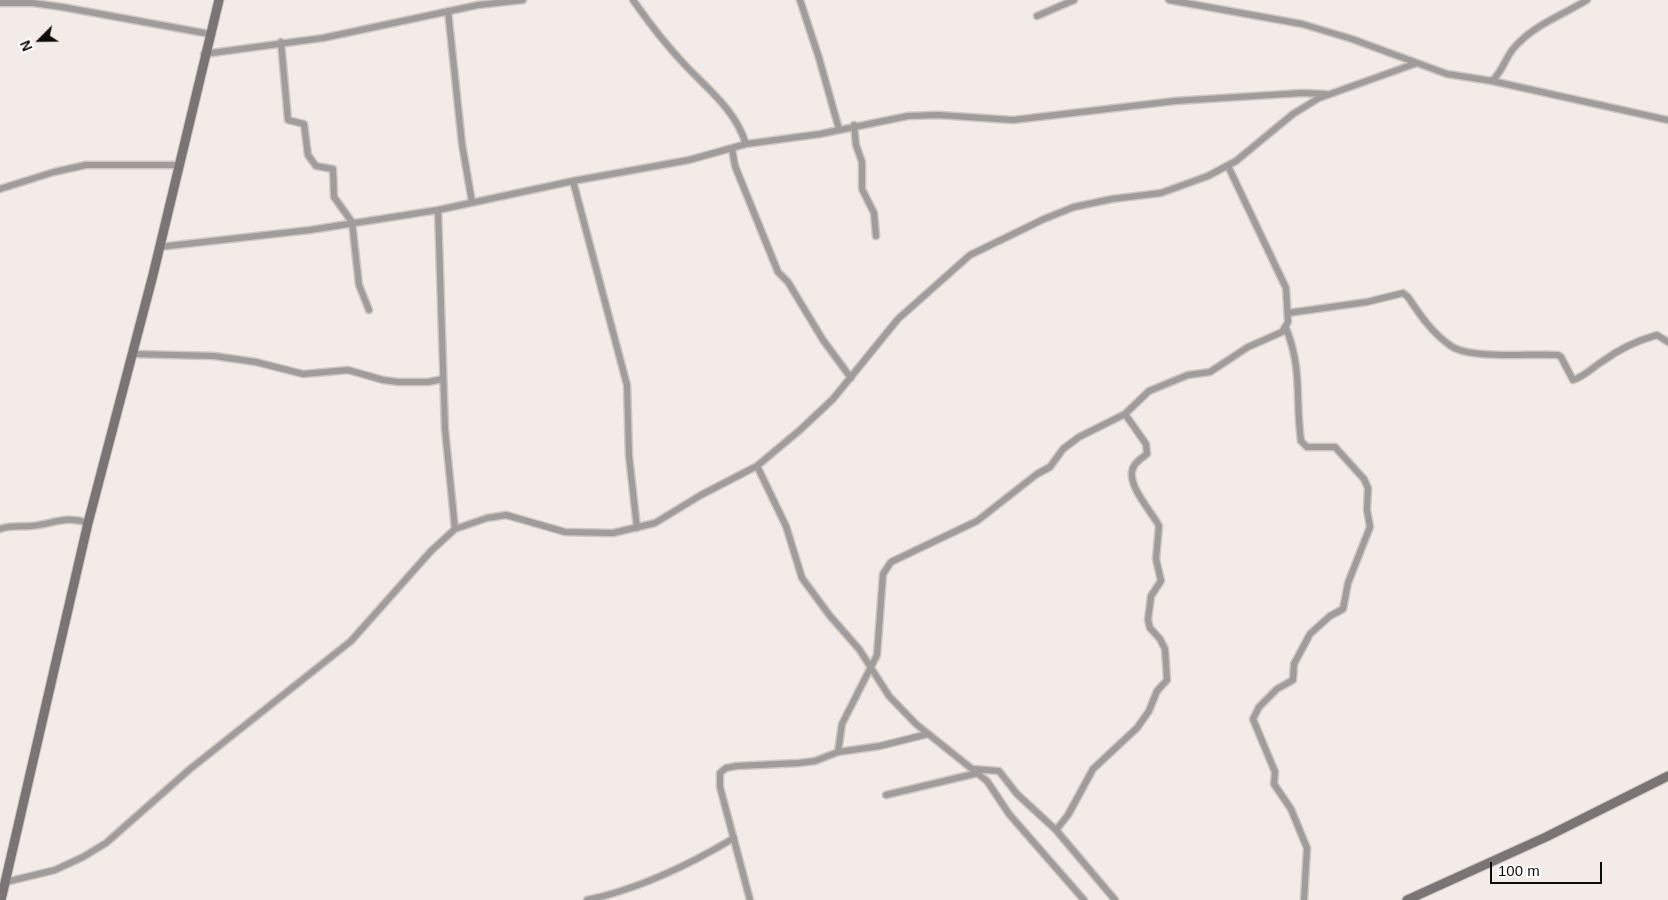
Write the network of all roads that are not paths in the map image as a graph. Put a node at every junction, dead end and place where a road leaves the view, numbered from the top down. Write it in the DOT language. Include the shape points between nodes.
graph roads {
  1 [pos="219,0"];
  2 [pos="523,0"];
  3 [pos="632,0"];
  4 [pos="800,0"];
  5 [pos="1074,0"];
  6 [pos="1169,0"];
  7 [pos="1587,0"];
  8 [pos="478,2"];
  9 [pos="0,3"];
  10 [pos="448,11"];
  11 [pos="1037,16"];
  12 [pos="210,34"];
  13 [pos="281,42"];
  14 [pos="204,54"];
  15 [pos="1417,63"];
  16 [pos="1492,81"];
  17 [pos="1329,94"];
  18 [pos="1668,120"];
  19 [pos="854,126"];
  20 [pos="839,129"];
  21 [pos="746,144"];
  22 [pos="732,149"];
  23 [pos="178,165"];
  24 [pos="1228,166"];
  25 [pos="573,181"];
  26 [pos="0,189"];
  27 [pos="472,202"];
  28 [pos="438,210"];
  29 [pos="352,222"];
  30 [pos="876,236"];
  31 [pos="159,247"];
  32 [pos="369,310"];
  33 [pos="1288,313"];
  34 [pos="1286,328"];
  35 [pos="1668,342"];
  36 [pos="133,354"];
  37 [pos="851,378"];
  38 [pos="443,379"];
  39 [pos="1125,414"];
  40 [pos="757,466"];
  41 [pos="88,523"];
  42 [pos="638,528"];
  43 [pos="0,529"];
  44 [pos="456,529"];
  45 [pos="871,670"];
  46 [pos="928,734"];
  47 [pos="838,752"];
  48 [pos="975,771"];
  49 [pos="1668,776"];
  50 [pos="886,795"];
  51 [pos="1056,830"];
  52 [pos="734,838"];
  53 [pos="6,882"];
  54 [pos="1,900"];
  55 [pos="587,900"];
  56 [pos="750,900"];
  57 [pos="1084,900"];
  58 [pos="1115,900"];
  59 [pos="1304,900"];
  60 [pos="1407,900"];
  1 -- 12 [label="main road"];
  2 -- 8 [label="street"];
  3 -- 21 [label="street" via="673,52 727,107"];
  4 -- 20 [label="street"];
  5 -- 11 [label="street"];
  6 -- 15 [label="street" via="1302,24"];
  7 -- 16 [label="street" via="1531,32 1513,50"];
  8 -- 10 [label="street"];
  9 -- 12 [label="street" via="62,7"];
  10 -- 13 [label="street" via="323,38"];
  10 -- 27 [label="street" via="462,144"];
  12 -- 14 [label="main road"];
  13 -- 14 [label="street"];
  13 -- 29 [label="street" via="288,120 304,124 308,155 316,166 333,169 334,197"];
  14 -- 23 [label="main road"];
  15 -- 16 [label="street" via="1446,74"];
  15 -- 17 [label="street"];
  16 -- 18 [label="street"];
  17 -- 19 [label="street" via="1175,101 1013,120 952,115 908,116"];
  17 -- 24 [label="street" via="1292,114"];
  19 -- 20 [label="street"];
  19 -- 30 [label="street" via="862,162 862,190 874,213"];
  20 -- 21 [label="street"];
  21 -- 22 [label="street"];
  22 -- 25 [label="street"];
  22 -- 37 [label="street" via="735,166 778,272 788,282 823,340"];
  23 -- 26 [label="street" via="86,165"];
  23 -- 31 [label="main road"];
  24 -- 33 [label="street" via="1286,288"];
  24 -- 37 [label="street" via="1161,193 1074,207 970,255 892,325"];
  25 -- 27 [label="street"];
  25 -- 42 [label="street" via="627,385 628,456"];
  27 -- 28 [label="street"];
  28 -- 29 [label="street"];
  28 -- 38 [label="street"];
  29 -- 31 [label="street" via="310,230"];
  29 -- 32 [label="street" via="360,285"];
  31 -- 36 [label="main road"];
  33 -- 34 [label="street"];
  33 -- 35 [label="street" via="1367,302 1402,293 1435,332 1457,349 1558,355 1573,380 1604,360 1651,337 1662,337"];
  34 -- 39 [label="street" via="1277,336 1248,347 1210,372 1188,375 1149,391"];
  34 -- 59 [label="street" via="1299,378 1301,441 1307,446 1335,447 1360,473 1368,488 1370,527 1348,583 1343,609 1310,634 1294,664 1293,680 1277,688 1259,707 1253,719 1276,772 1274,784 1291,809 1307,848"];
  36 -- 38 [label="street" via="214,356 303,374 348,370 398,382"];
  36 -- 41 [label="main road"];
  37 -- 40 [label="street" via="818,415"];
  38 -- 44 [label="street" via="449,484"];
  39 -- 45 [label="street" via="1078,437 1063,449 1050,467 977,521 905,554 886,567 879,642"];
  39 -- 51 [label="street" via="1147,450 1147,454 1134,466 1132,478 1159,526 1156,559 1161,581 1151,596 1148,620 1164,646 1168,677 1137,728 1093,769"];
  40 -- 42 [label="street" via="655,523"];
  40 -- 45 [label="street" via="786,526 802,578 859,649"];
  41 -- 43 [label="street" via="62,519"];
  41 -- 53 [label="main road"];
  42 -- 44 [label="street" via="613,533 565,532 506,515"];
  44 -- 53 [label="street" via="431,550 351,641 190,769 106,843 55,870"];
  45 -- 46 [label="street" via="889,696"];
  45 -- 47 [label="street" via="842,724"];
  46 -- 47 [label="street"];
  46 -- 48 [label="street"];
  47 -- 52 [label="street" via="799,763 726,768 720,773 720,787"];
  48 -- 50 [label="street"];
  48 -- 51 [label="street" via="999,771 1017,794"];
  48 -- 57 [label="street"];
  49 -- 60 [label="main road" via="1546,837"];
  51 -- 58 [label="street"];
  52 -- 55 [label="street" via="693,861 630,888"];
  52 -- 56 [label="street"];
  53 -- 54 [label="main road"];
}
